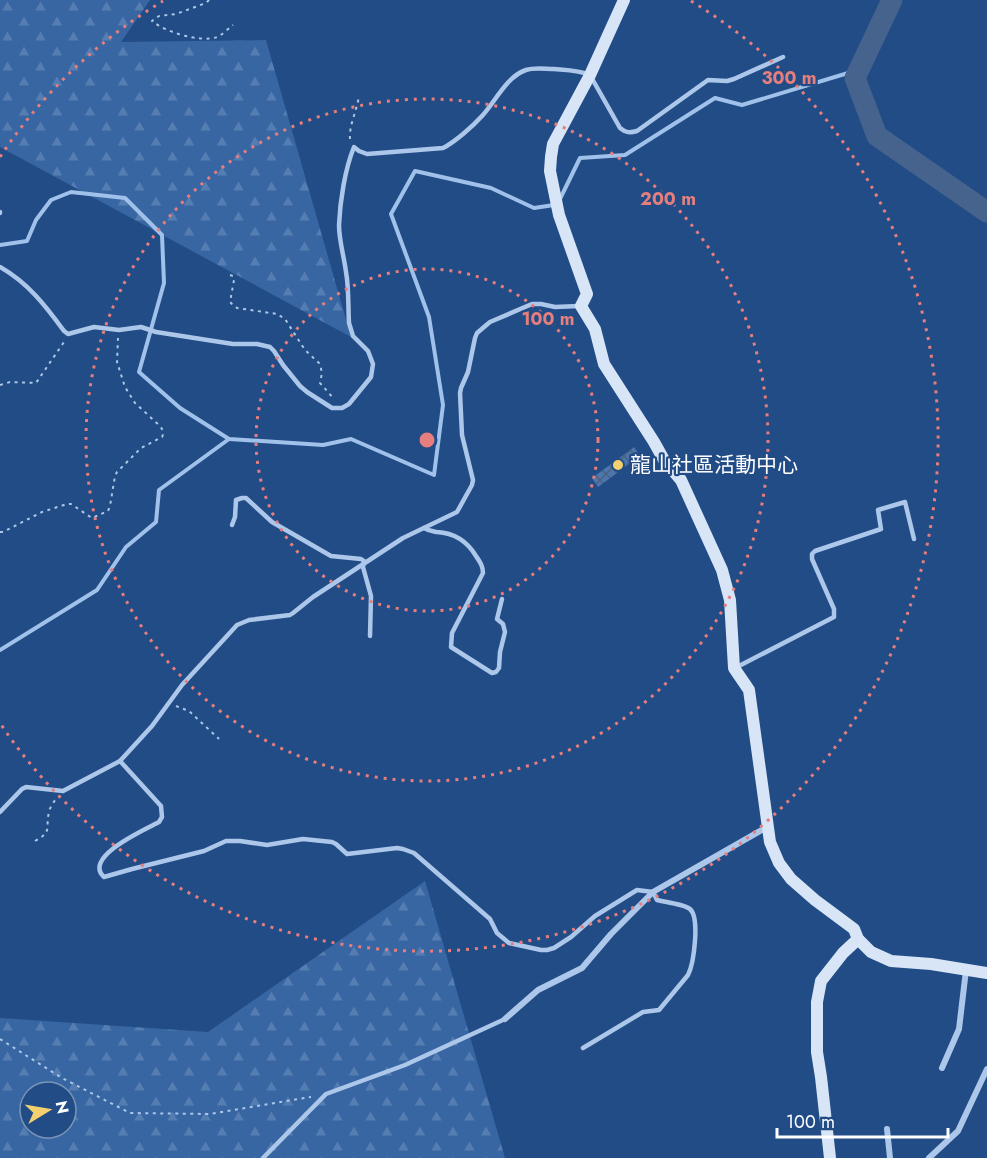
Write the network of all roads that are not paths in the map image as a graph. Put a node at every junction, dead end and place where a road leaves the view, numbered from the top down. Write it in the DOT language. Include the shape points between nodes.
graph roads {
  1 [pos="624,0"];
  2 [pos="783,57"];
  3 [pos="590,75"];
  4 [pos="0,267"];
  5 [pos="581,306"];
  6 [pos="232,525"];
  7 [pos="424,528"];
  8 [pos="914,539"];
  9 [pos="364,564"];
  10 [pos="501,599"];
  11 [pos="370,636"];
  12 [pos="734,668"];
  13 [pos="120,761"];
  14 [pos="0,812"];
  15 [pos="767,827"];
  16 [pos="653,892"];
  17 [pos="858,939"];
  18 [pos="966,970"];
  19 [pos="987,973"];
  20 [pos="505,1019"];
  21 [pos="583,1048"];
  22 [pos="942,1068"];
  23 [pos="987,1069"];
  24 [pos="887,1129"];
  25 [pos="263,1158"];
  26 [pos="830,1158"];
  27 [pos="890,1158"];
  28 [pos="929,1158"];
  1 -- 3 [label="street"];
  2 -- 3 [label="lane" via="728,81 708,80 630,133 620,128"];
  3 -- 4 [label="lane" via="538,68 521,72 480,118 443,148 367,154 354,147 347,164 339,226 348,282 349,323 353,336 368,351 373,364 371,378 342,408 332,408 307,392 270,347 141,327 93,327 68,334 23,282"];
  3 -- 5 [label="street" via="554,144 550,171 586,294"];
  5 -- 7 [label="lane" via="531,304 490,322 477,333 460,393 462,435 472,485 457,512"];
  5 -- 12 [label="street" via="595,329 604,364 664,460 681,480 722,570 730,600"];
  6 -- 9 [label="lane" via="236,500 246,498 272,522 331,556 361,559"];
  7 -- 9 [label="lane"];
  7 -- 10 [label="lane" via="459,538 482,564 483,573 452,633 451,647 492,673 499,668 505,632 497,618"];
  8 -- 12 [label="lane" via="905,502 878,510 881,529 815,551 812,559 834,609 834,618"];
  9 -- 11 [label="lane" via="371,596"];
  9 -- 13 [label="lane" via="290,615 249,620 237,626"];
  12 -- 15 [label="street" via="749,690"];
  13 -- 14 [label="lane" via="61,791 26,787"];
  13 -- 16 [label="lane" via="161,806 162,817 120,843 103,859 99,873 104,877 204,851 226,841 267,845 303,840 332,842 347,854 403,849 414,853 490,919 496,933 509,943 541,950 554,948 633,891"];
  15 -- 16 [label="street"];
  15 -- 17 [label="street" via="779,864 790,879 854,929"];
  16 -- 20 [label="street" via="582,968 538,990"];
  16 -- 21 [label="lane" via="657,900 687,907 693,914 694,953 690,971 659,1010 643,1012"];
  17 -- 18 [label="street" via="871,952 891,961"];
  17 -- 26 [label="street" via="821,981 817,1002 817,1052"];
  18 -- 19 [label="street"];
  18 -- 22 [label="street" via="959,1029"];
  20 -- 25 [label="lane" via="405,1065 326,1094"];
  23 -- 28 [label="street" via="958,1131"];
  24 -- 27 [label="street"];
}
